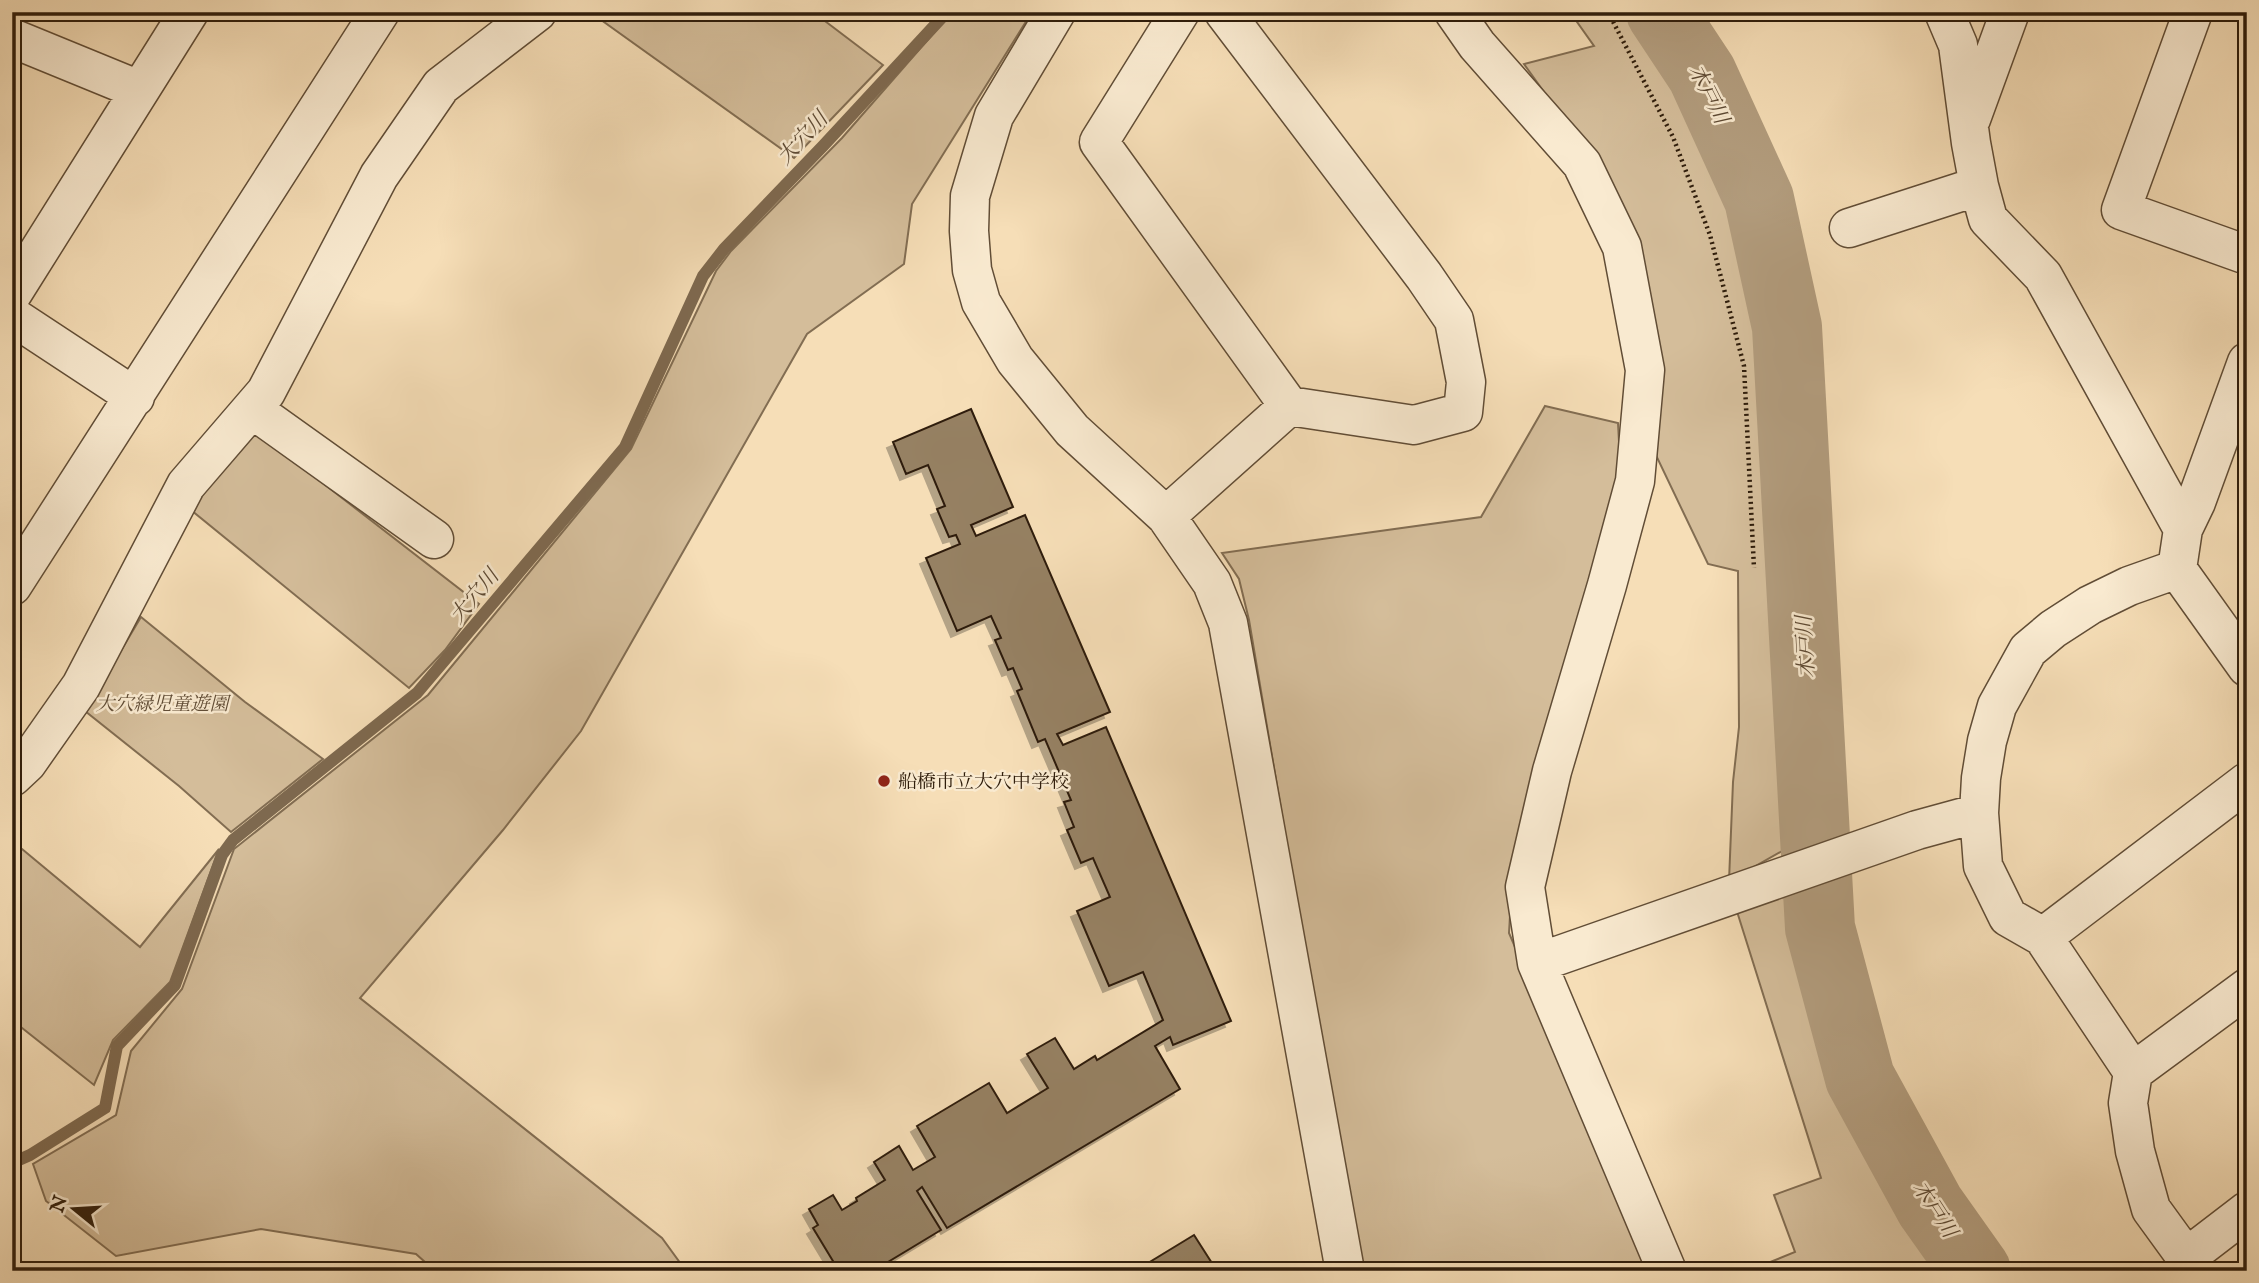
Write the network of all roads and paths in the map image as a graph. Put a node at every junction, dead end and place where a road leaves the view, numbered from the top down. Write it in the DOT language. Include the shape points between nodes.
graph roads {
  1 [pos="189,12"];
  2 [pos="380,12"];
  3 [pos="537,12"];
  4 [pos="1056,12"];
  5 [pos="1180,12"];
  6 [pos="1224,12"];
  7 [pos="1454,12"];
  8 [pos="1608,12"];
  9 [pos="1944,12"];
  10 [pos="2011,12"];
  11 [pos="2193,12"];
  12 [pos="12,38"];
  13 [pos="139,90"];
  14 [pos="1969,125"];
  15 [pos="1979,187"];
  16 [pos="1849,228"];
  17 [pos="24,248"];
  18 [pos="2247,255"];
  19 [pos="12,293"];
  20 [pos="12,316"];
  21 [pos="2247,362"];
  22 [pos="135,397"];
  23 [pos="1289,406"];
  24 [pos="252,409"];
  25 [pos="1166,516"];
  26 [pos="2183,529"];
  27 [pos="434,539"];
  28 [pos="1754,568"];
  29 [pos="2177,569"];
  30 [pos="12,586"];
  31 [pos="2247,667"];
  32 [pos="12,777"];
  33 [pos="2247,782"];
  34 [pos="1949,821"];
  35 [pos="2043,937"];
  36 [pos="1537,963"];
  37 [pos="2247,988"];
  38 [pos="2133,1072"];
  39 [pos="2247,1210"];
  40 [pos="2191,1264"];
  41 [pos="1345,1271"];
  42 [pos="1667,1271"];
  1 -- 13 [label="street"];
  2 -- 22 [label="street"];
  3 -- 24 [label="street" via="441,86 379,176 266,392"];
  4 -- 25 [label="street" via="994,116 970,196 972,270 981,302 1015,360 1072,430"];
  5 -- 23 [label="street" via="1099,142"];
  6 -- 23 [label="street" via="1454,320 1466,382 1463,412 1414,425"];
  7 -- 36 [label="street" via="1477,45 1582,164 1622,247 1645,370 1635,481 1552,771 1525,887"];
  8 -- 28 [label="path" via="1673,137 1714,248 1744,366"];
  9 -- 14 [label="street" via="1958,45"];
  10 -- 14 [label="street"];
  11 -- 18 [label="street" via="2121,210"];
  12 -- 13 [label="street"];
  13 -- 17 [label="street"];
  14 -- 15 [label="street"];
  15 -- 16 [label="street"];
  15 -- 26 [label="street" via="1988,219 2043,276"];
  17 -- 19 [label="street"];
  20 -- 22 [label="street"];
  21 -- 26 [label="street"];
  22 -- 30 [label="street"];
  23 -- 25 [label="street"];
  24 -- 27 [label="street"];
  24 -- 32 [label="street" via="186,485 81,685 27,763"];
  25 -- 41 [label="street" via="1212,583 1228,624"];
  26 -- 29 [label="street"];
  29 -- 31 [label="street"];
  29 -- 34 [label="street" via="2090,605 2028,650 1997,706 1980,778"];
  33 -- 35 [label="street"];
  34 -- 35 [label="street" via="1983,866 2008,916"];
  34 -- 36 [label="street"];
  35 -- 38 [label="street"];
  36 -- 42 [label="street"];
  37 -- 38 [label="street"];
  38 -- 40 [label="street" via="2128,1103 2151,1209"];
  39 -- 40 [label="street"];
}
